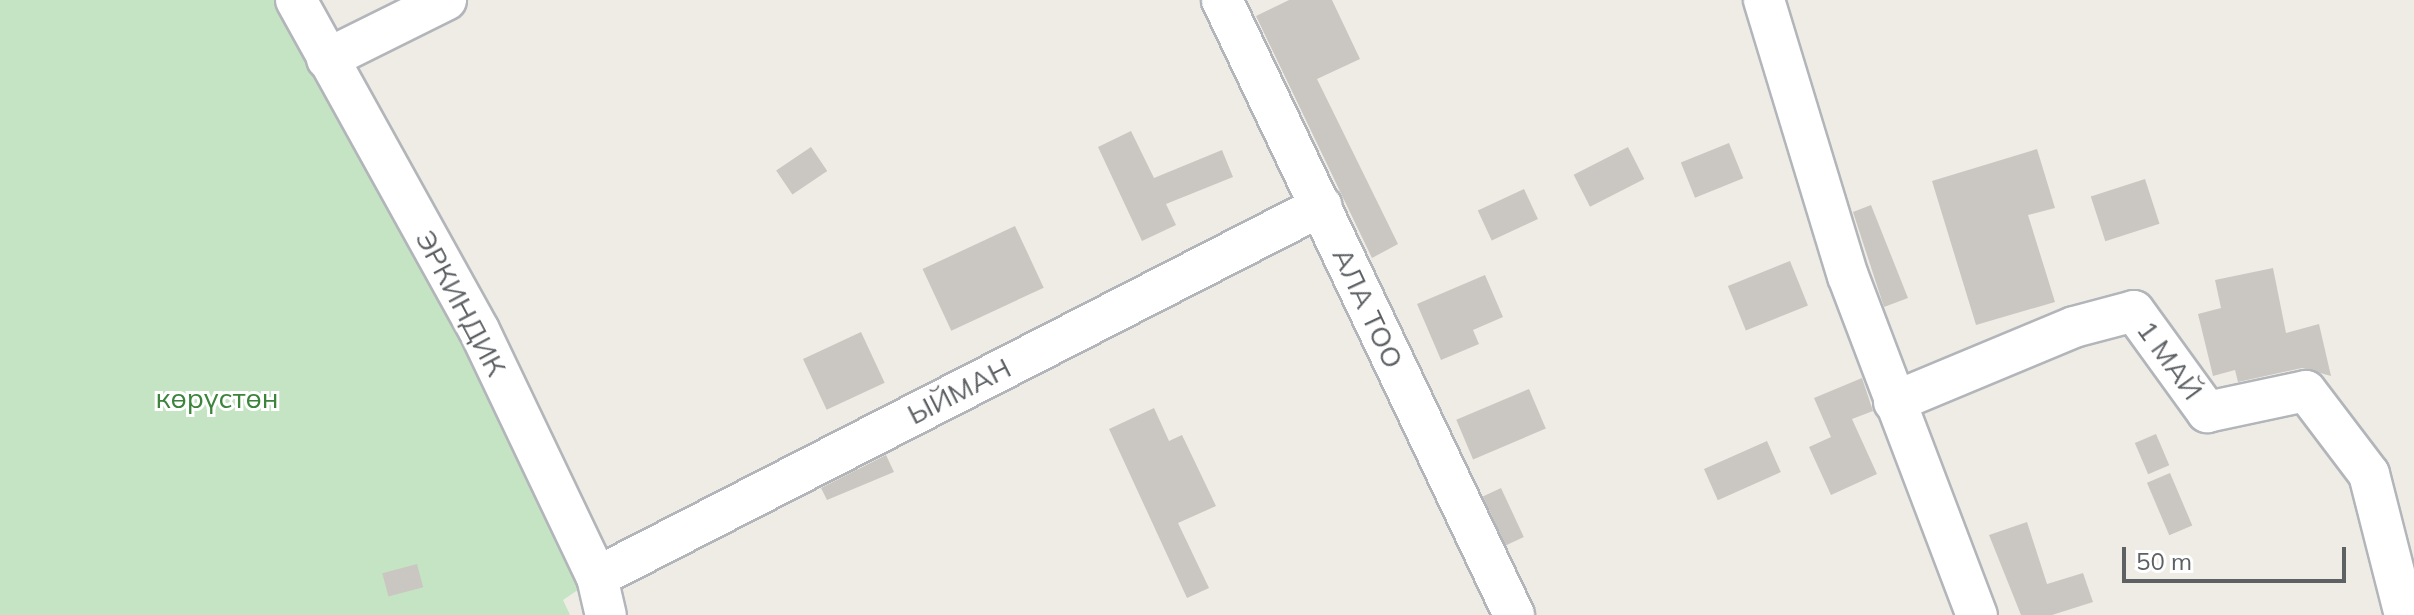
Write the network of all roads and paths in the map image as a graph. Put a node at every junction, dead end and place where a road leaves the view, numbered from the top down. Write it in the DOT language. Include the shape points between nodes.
graph roads {
  1 [pos="296,0"];
  2 [pos="446,0"];
  3 [pos="1222,0"];
  4 [pos="1764,0"];
  5 [pos="327,59"];
  6 [pos="1321,206"];
  7 [pos="1894,402"];
  8 [pos="602,596"];
  9 [pos="1514,615"];
  10 [pos="1977,615"];
  11 [pos="2405,615"];
  1 -- 5 [label="street, ЭРКИНДИК"];
  2 -- 5 [label="street"];
  3 -- 6 [label="street, АЛА ТОО"];
  4 -- 7 [label="street"];
  5 -- 8 [label="street, ЭРКИНДИК" via="479,330"];
  6 -- 8 [label="street, ЫЙМАН"];
  6 -- 9 [label="street, АЛА ТОО"];
  7 -- 10 [label="street"];
  7 -- 11 [label="street, 1 МАЙ" via="2074,327 2134,311 2207,412 2306,391 2369,474"];
}
